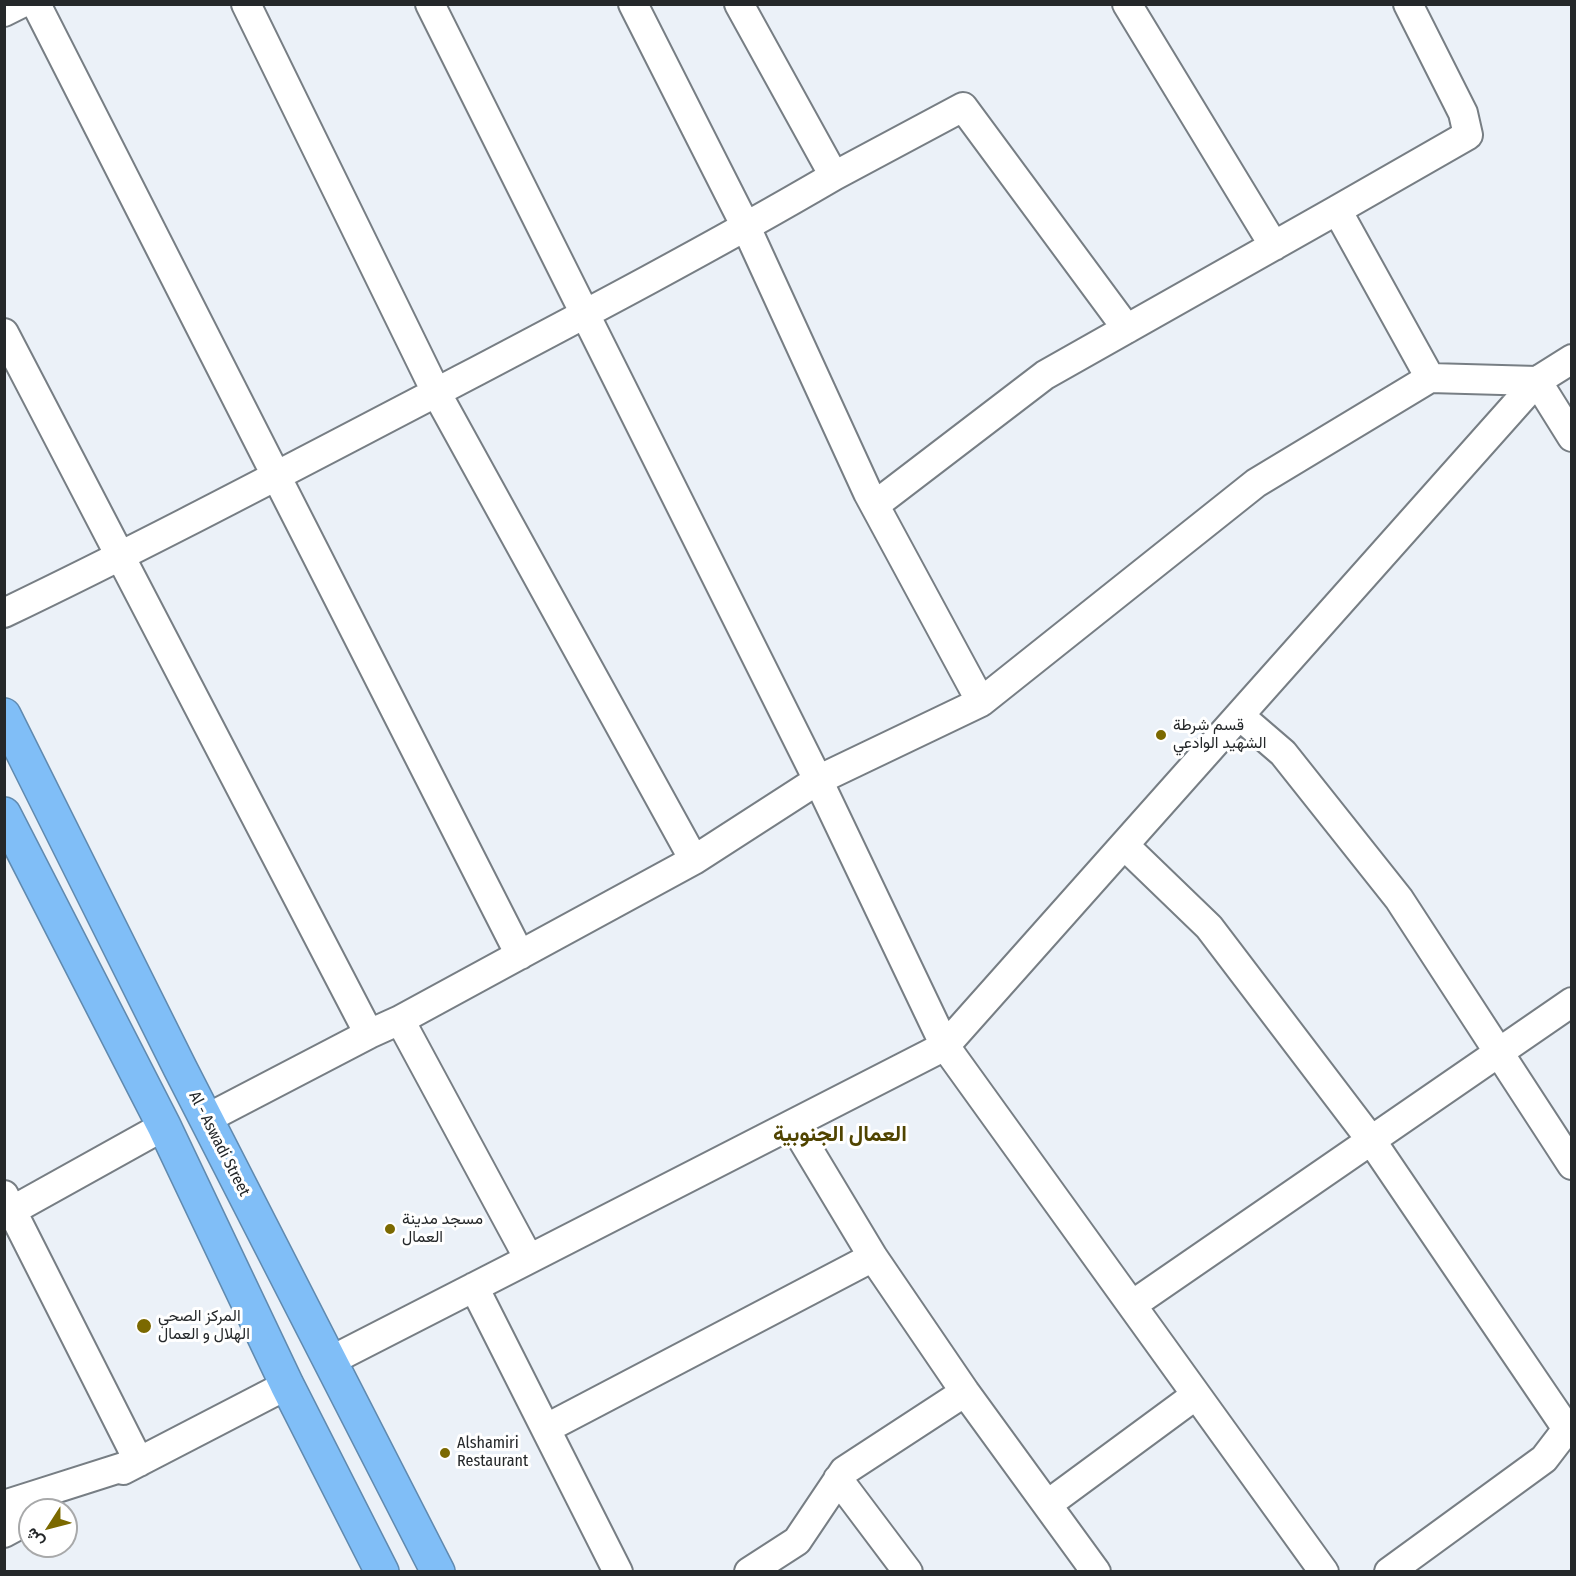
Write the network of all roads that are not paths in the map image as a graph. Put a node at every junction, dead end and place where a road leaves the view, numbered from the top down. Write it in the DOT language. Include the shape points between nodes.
graph roads {
  1 [pos="20,4"];
  2 [pos="36,4"];
  3 [pos="246,4"];
  4 [pos="430,4"];
  5 [pos="633,4"];
  6 [pos="739,4"];
  7 [pos="1126,4"];
  8 [pos="1408,4"];
  9 [pos="4,12"];
  10 [pos="834,176"];
  11 [pos="1337,210"];
  12 [pos="746,227"];
  13 [pos="1274,246"];
  14 [pos="586,314"];
  15 [pos="1127,329"];
  16 [pos="4,333"];
  17 [pos="1572,359"];
  18 [pos="1430,378"];
  19 [pos="1537,381"];
  20 [pos="436,392"];
  21 [pos="1572,437"];
  22 [pos="277,476"];
  23 [pos="875,505"];
  24 [pos="120,557"];
  25 [pos="4,613"];
  26 [pos="981,702"];
  27 [pos="4,714"];
  28 [pos="1240,716"];
  29 [pos="818,780"];
  30 [pos="4,814"];
  31 [pos="1124,845"];
  32 [pos="694,860"];
  33 [pos="520,955"];
  34 [pos="1572,1002"];
  35 [pos="400,1020"];
  36 [pos="369,1034"];
  37 [pos="945,1046"];
  38 [pos="1498,1053"];
  39 [pos="206,1119"];
  40 [pos="793,1124"];
  41 [pos="164,1126"];
  42 [pos="1371,1140"];
  43 [pos="1572,1165"];
  44 [pos="7,1207"];
  45 [pos="873,1257"];
  46 [pos="529,1259"];
  47 [pos="474,1287"];
  48 [pos="1132,1305"];
  49 [pos="330,1361"];
  50 [pos="286,1385"];
  51 [pos="965,1392"];
  52 [pos="1196,1395"];
  53 [pos="547,1428"];
  54 [pos="139,1462"];
  55 [pos="838,1479"];
  56 [pos="70,1498"];
  57 [pos="1048,1504"];
  58 [pos="4,1505"];
  59 [pos="18,1525"];
  60 [pos="4,1533"];
  61 [pos="382,1572"];
  62 [pos="438,1572"];
  63 [pos="618,1572"];
  64 [pos="749,1572"];
  65 [pos="908,1572"];
  66 [pos="1096,1572"];
  67 [pos="1324,1572"];
  68 [pos="1389,1572"];
  1 -- 9 [label="street"];
  2 -- 22 [label="street"];
  3 -- 20 [label="street"];
  4 -- 14 [label="street"];
  5 -- 12 [label="street"];
  6 -- 10 [label="street"];
  7 -- 13 [label="street"];
  8 -- 11 [label="street" via="1463,112 1468,135"];
  10 -- 12 [label="street"];
  10 -- 15 [label="street" via="963,106"];
  11 -- 13 [label="street"];
  11 -- 18 [label="street"];
  12 -- 14 [label="street"];
  12 -- 23 [label="street"];
  13 -- 15 [label="street"];
  14 -- 20 [label="street"];
  14 -- 29 [label="street"];
  15 -- 23 [label="street" via="1045,375"];
  16 -- 24 [label="street"];
  17 -- 19 [label="street"];
  18 -- 19 [label="street"];
  18 -- 26 [label="street" via="1256,483"];
  19 -- 21 [label="street"];
  19 -- 28 [label="street"];
  20 -- 22 [label="street"];
  20 -- 32 [label="street"];
  22 -- 24 [label="street"];
  22 -- 33 [label="street"];
  23 -- 26 [label="street"];
  24 -- 25 [label="street"];
  24 -- 36 [label="street"];
  26 -- 29 [label="street"];
  27 -- 39 [label="highway, Al - Aswadi Street"];
  28 -- 31 [label="street"];
  28 -- 38 [label="street" via="1283,753 1399,899"];
  29 -- 32 [label="street"];
  29 -- 37 [label="street"];
  30 -- 41 [label="highway"];
  31 -- 37 [label="street"];
  31 -- 42 [label="street" via="1209,927"];
  32 -- 33 [label="street"];
  33 -- 35 [label="street"];
  34 -- 38 [label="street"];
  35 -- 36 [label="street"];
  35 -- 46 [label="street"];
  36 -- 39 [label="street"];
  37 -- 40 [label="street"];
  37 -- 48 [label="street"];
  38 -- 42 [label="street"];
  38 -- 43 [label="street"];
  39 -- 49 [label="highway, Al - Aswadi Street"];
  40 -- 45 [label="street"];
  40 -- 46 [label="street"];
  41 -- 44 [label="street"];
  41 -- 50 [label="highway"];
  42 -- 48 [label="street"];
  42 -- 68 [label="street" via="1568,1429 1545,1459"];
  44 -- 54 [label="street"];
  45 -- 51 [label="street"];
  45 -- 53 [label="street"];
  46 -- 47 [label="street"];
  47 -- 49 [label="street"];
  47 -- 53 [label="street"];
  48 -- 52 [label="street"];
  49 -- 62 [label="highway, Al - Aswadi Street"];
  50 -- 54 [label="street"];
  50 -- 61 [label="highway"];
  51 -- 55 [label="street" via="844,1470"];
  51 -- 57 [label="street"];
  52 -- 57 [label="street"];
  52 -- 67 [label="street"];
  53 -- 63 [label="street"];
  54 -- 56 [label="street"];
  54 -- 58 [label="street"];
  55 -- 64 [label="street" via="797,1541"];
  55 -- 65 [label="street"];
  57 -- 66 [label="street"];
  59 -- 60 [label="street"];
}
